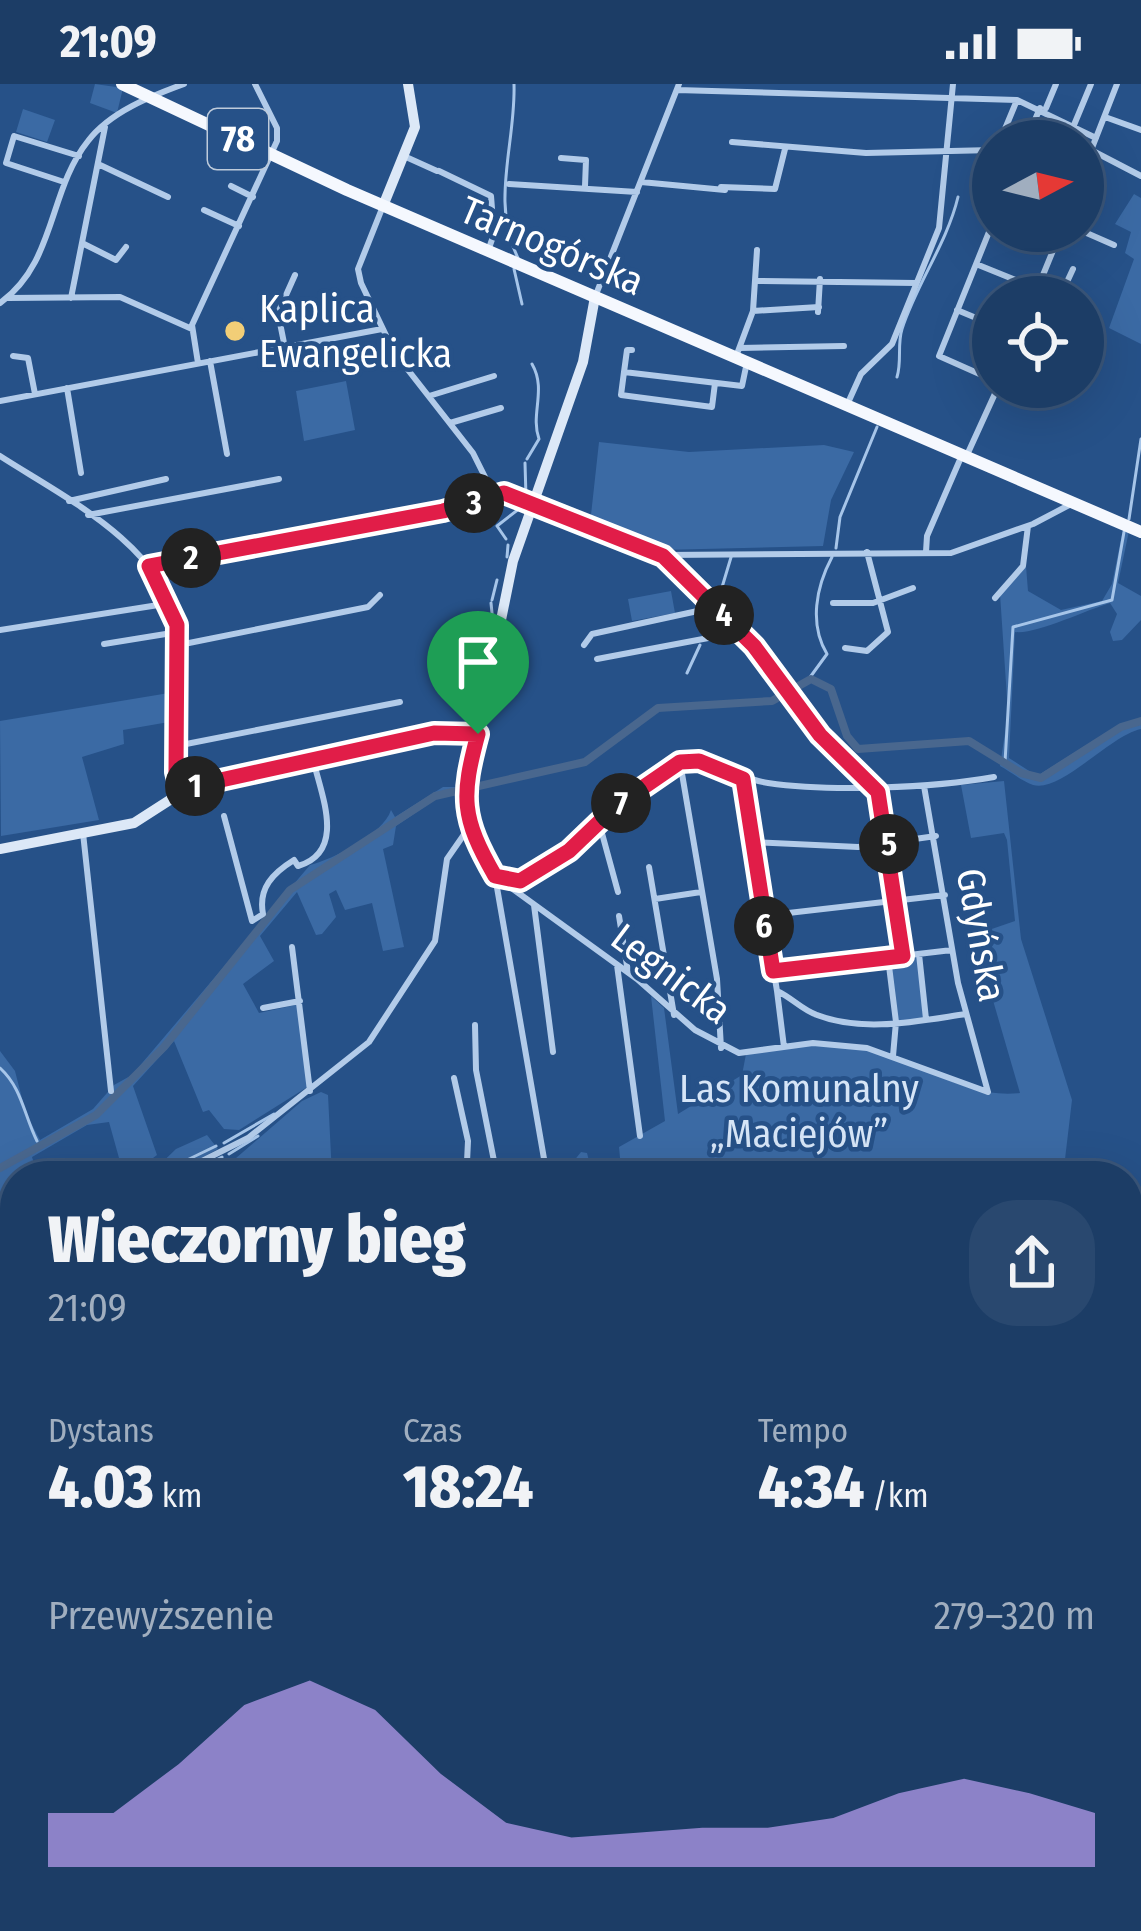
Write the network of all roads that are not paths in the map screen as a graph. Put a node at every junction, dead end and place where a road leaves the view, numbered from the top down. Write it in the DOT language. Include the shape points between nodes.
graph roads {
  1 [pos="122,84"];
  2 [pos="184,84"];
  3 [pos="255,84"];
  4 [pos="953,84"];
  5 [pos="1056,84"];
  6 [pos="1091,84"];
  7 [pos="1117,84"];
  8 [pos="410,85"];
  9 [pos="678,87"];
  10 [pos="148,97"];
  11 [pos="951,98"];
  12 [pos="1017,100"];
  13 [pos="1043,109"];
  14 [pos="1104,116"];
  15 [pos="1009,120"];
  16 [pos="1037,120"];
  17 [pos="1064,120"];
  18 [pos="1076,120"];
  19 [pos="1103,120"];
  20 [pos="105,127"];
  21 [pos="1141,130"];
  22 [pos="732,142"];
  23 [pos="785,149"];
  24 [pos="972,150"];
  25 [pos="946,151"];
  26 [pos="272,155"];
  27 [pos="79,156"];
  28 [pos="406,157"];
  29 [pos="1104,157"];
  30 [pos="562,158"];
  31 [pos="98,164"];
  32 [pos="1141,176"];
  33 [pos="640,182"];
  34 [pos="65,183"];
  35 [pos="509,184"];
  36 [pos="231,186"];
  37 [pos="584,186"];
  38 [pos="637,192"];
  39 [pos="168,197"];
  40 [pos="253,197"];
  41 [pos="383,206"];
  42 [pos="204,210"];
  43 [pos="239,226"];
  44 [pos="1104,241"];
  45 [pos="82,243"];
  46 [pos="1114,245"];
  47 [pos="126,247"];
  48 [pos="757,250"];
  49 [pos="488,251"];
  50 [pos="981,252"];
  51 [pos="976,264"];
  52 [pos="1073,269"];
  53 [pos="295,275"];
  54 [pos="999,276"];
  55 [pos="1070,276"];
  56 [pos="820,279"];
  57 [pos="757,281"];
  58 [pos="916,283"];
  59 [pos="595,297"];
  60 [pos="4,298"];
  61 [pos="71,298"];
  62 [pos="957,310"];
  63 [pos="753,311"];
  64 [pos="972,316"];
  65 [pos="192,329"];
  66 [pos="382,329"];
  67 [pos="844,346"];
  68 [pos="285,347"];
  69 [pos="632,350"];
  70 [pos="13,356"];
  71 [pos="741,356"];
  72 [pos="210,361"];
  73 [pos="198,363"];
  74 [pos="972,372"];
  75 [pos="624,373"];
  76 [pos="494,376"];
  77 [pos="715,383"];
  78 [pos="67,388"];
  79 [pos="35,394"];
  80 [pos="429,396"];
  81 [pos="0,400"];
  82 [pos="847,405"];
  83 [pos="501,408"];
  84 [pos="985,408"];
  85 [pos="450,423"];
  86 [pos="227,454"];
  87 [pos="0,456"];
  88 [pos="964,456"];
  89 [pos="81,473"];
  90 [pos="279,478"];
  91 [pos="166,479"];
  92 [pos="494,494"];
  93 [pos="69,501"];
  94 [pos="1073,503"];
  95 [pos="536,507"];
  96 [pos="88,515"];
  97 [pos="1028,526"];
  98 [pos="1141,532"];
  99 [pos="867,552"];
  100 [pos="926,552"];
  101 [pos="663,556"];
  102 [pos="149,566"];
  103 [pos="913,588"];
  104 [pos="380,595"];
  105 [pos="995,598"];
  106 [pos="877,601"];
  107 [pos="171,603"];
  108 [pos="833,603"];
  109 [pos="716,607"];
  110 [pos="0,630"];
  111 [pos="178,632"];
  112 [pos="741,632"];
  113 [pos="104,644"];
  114 [pos="179,645"];
  115 [pos="584,645"];
  116 [pos="845,648"];
  117 [pos="597,659"];
  118 [pos="400,702"];
  119 [pos="478,734"];
  120 [pos="176,746"];
  121 [pos="680,762"];
  122 [pos="314,763"];
  123 [pos="994,777"];
  124 [pos="743,779"];
  125 [pos="867,784"];
  126 [pos="924,787"];
  127 [pos="180,789"];
  128 [pos="224,816"];
  129 [pos="472,823"];
  130 [pos="600,826"];
  131 [pos="83,833"];
  132 [pos="936,836"];
  133 [pos="750,842"];
  134 [pos="889,843"];
  135 [pos="0,849"];
  136 [pos="649,867"];
  137 [pos="495,876"];
  138 [pos="506,881"];
  139 [pos="618,892"];
  140 [pos="701,892"];
  141 [pos="945,895"];
  142 [pos="655,899"];
  143 [pos="896,900"];
  144 [pos="534,905"];
  145 [pos="619,916"];
  146 [pos="762,916"];
  147 [pos="292,947"];
  148 [pos="952,950"];
  149 [pos="919,954"];
  150 [pos="903,956"];
  151 [pos="888,958"];
  152 [pos="617,965"];
  153 [pos="773,971"];
  154 [pos="628,972"];
  155 [pos="777,991"];
  156 [pos="300,1001"];
  157 [pos="262,1008"];
  158 [pos="966,1014"];
  159 [pos="674,1015"];
  160 [pos="926,1018"];
  161 [pos="896,1022"];
  162 [pos="475,1025"];
  163 [pos="784,1047"];
  164 [pos="722,1048"];
  165 [pos="553,1052"];
  166 [pos="893,1057"];
  167 [pos="454,1078"];
  168 [pos="111,1091"];
  169 [pos="310,1091"];
  170 [pos="988,1092"];
  171 [pos="640,1136"];
  172 [pos="202,1161"];
  173 [pos="467,1161"];
  174 [pos="494,1161"];
  175 [pos="545,1161"];
  1 -- 10 [label="main road, Tarnogórska / 78"];
  2 -- 10 [label="street"];
  3 -- 26 [label="street" via="277,128"];
  4 -- 11 [label="street"];
  5 -- 13 [label="street"];
  6 -- 18 [label="street"];
  7 -- 14 [label="street"];
  8 -- 28 [label="street" via="416,122"];
  9 -- 11 [label="street"];
  9 -- 33 [label="street"];
  10 -- 20 [label="street"];
  10 -- 26 [label="main road, Tarnogórska / 78"];
  11 -- 12 [label="street"];
  11 -- 25 [label="street"];
  12 -- 13 [label="street"];
  12 -- 15 [label="street"];
  13 -- 16 [label="street"];
  13 -- 17 [label="street"];
  14 -- 19 [label="street"];
  14 -- 21 [label="street"];
  20 -- 27 [label="street"];
  20 -- 31 [label="street"];
  22 -- 23 [label="street"];
  23 -- 25 [label="street"];
  23 -- 33 [label="street" via="775,189"];
  24 -- 25 [label="street"];
  25 -- 58 [label="street" via="942,219"];
  26 -- 40 [label="street"];
  26 -- 41 [label="main road, Tarnogórska / 78"];
  27 -- 34 [label="street"];
  27 -- 34 [label="street" via="14,136 6,163"];
  28 -- 41 [label="street"];
  28 -- 49 [label="street" via="491,196"];
  29 -- 32 [label="street"];
  30 -- 37 [label="street" via="586,160"];
  31 -- 39 [label="street"];
  31 -- 45 [label="street"];
  33 -- 38 [label="street"];
  34 -- 60 [label="street" via="40,255"];
  35 -- 37 [label="street"];
  36 -- 40 [label="street"];
  37 -- 38 [label="street"];
  38 -- 59 [label="street"];
  40 -- 43 [label="street"];
  41 -- 49 [label="main road, Tarnogórska / 78"];
  41 -- 66 [label="street" via="357,273"];
  42 -- 43 [label="street"];
  43 -- 65 [label="street"];
  44 -- 46 [label="street"];
  45 -- 47 [label="street" via="116,260"];
  45 -- 61 [label="street"];
  48 -- 57 [label="street"];
  49 -- 59 [label="main road, Tarnogórska / 78"];
  50 -- 51 [label="street"];
  51 -- 54 [label="street"];
  51 -- 62 [label="street"];
  52 -- 55 [label="street"];
  53 -- 68 [label="street" via="278,313"];
  56 -- 57 [label="street"];
  56 -- 58 [label="street"];
  56 -- 63 [label="street" via="819,309"];
  57 -- 63 [label="street"];
  58 -- 82 [label="street" via="892,344"];
  59 -- 71 [label="main road, Tarnogórska / 78"];
  59 -- 95 [label="street" via="583,362"];
  60 -- 61 [label="street"];
  61 -- 65 [label="street" via="120,297"];
  62 -- 64 [label="street"];
  62 -- 74 [label="street" via="939,356"];
  63 -- 71 [label="street"];
  65 -- 73 [label="street"];
  66 -- 68 [label="street"];
  66 -- 80 [label="street"];
  67 -- 71 [label="street"];
  68 -- 72 [label="street"];
  69 -- 75 [label="street"];
  70 -- 79 [label="street" via="28,358"];
  71 -- 77 [label="street" via="746,387"];
  71 -- 82 [label="main road, Tarnogórska / 78"];
  72 -- 73 [label="street"];
  72 -- 86 [label="street"];
  73 -- 78 [label="street"];
  75 -- 77 [label="street"];
  75 -- 77 [label="street" via="621,395 712,406"];
  76 -- 80 [label="street"];
  78 -- 79 [label="street"];
  78 -- 89 [label="street"];
  79 -- 81 [label="street"];
  80 -- 85 [label="street"];
  82 -- 88 [label="main road, Tarnogórska / 78"];
  83 -- 85 [label="street"];
  84 -- 88 [label="street"];
  85 -- 92 [label="street"];
  87 -- 93 [label="street"];
  88 -- 94 [label="main road, 78"];
  88 -- 100 [label="street"];
  90 -- 96 [label="street"];
  91 -- 93 [label="street"];
  92 -- 95 [label="street"];
  92 -- 102 [label="street" via="443,511"];
  93 -- 96 [label="street"];
  94 -- 97 [label="street"];
  94 -- 98 [label="main road, 78"];
  95 -- 101 [label="street"];
  95 -- 119 [label="street" via="513,561"];
  96 -- 102 [label="street"];
  97 -- 100 [label="street" via="951,553"];
  97 -- 105 [label="street" via="1023,566"];
  99 -- 100 [label="street"];
  99 -- 101 [label="street"];
  99 -- 106 [label="street"];
  101 -- 109 [label="street"];
  102 -- 107 [label="street"];
  103 -- 106 [label="street"];
  104 -- 114 [label="street" via="368,607"];
  106 -- 108 [label="street"];
  106 -- 116 [label="street" via="888,632 867,651"];
  107 -- 110 [label="street"];
  107 -- 111 [label="street"];
  109 -- 112 [label="street"];
  109 -- 115 [label="street" via="592,634"];
  111 -- 113 [label="street"];
  111 -- 114 [label="street"];
  112 -- 117 [label="street"];
  112 -- 125 [label="street"];
  114 -- 120 [label="street"];
  118 -- 120 [label="street"];
  119 -- 122 [label="street" via="434,733"];
  119 -- 129 [label="street" via="464,789"];
  120 -- 127 [label="street"];
  121 -- 124 [label="street"];
  121 -- 130 [label="street"];
  121 -- 140 [label="street"];
  122 -- 127 [label="street"];
  122 -- 128 [label="street" via="328,822 324,846 311,862 294,860 271,876 263,914 252,921"];
  123 -- 126 [label="street"];
  124 -- 125 [label="street"];
  124 -- 133 [label="street"];
  125 -- 126 [label="street"];
  125 -- 134 [label="street" via="878,792"];
  126 -- 132 [label="street, Gdyńska"];
  127 -- 131 [label="street" via="137,822"];
  129 -- 137 [label="street"];
  129 -- 169 [label="street" via="447,859 430,951 369,1042"];
  130 -- 138 [label="street" via="526,879"];
  130 -- 139 [label="street"];
  131 -- 135 [label="street"];
  131 -- 168 [label="street"];
  132 -- 134 [label="street"];
  132 -- 141 [label="street, Gdyńska"];
  133 -- 134 [label="street"];
  133 -- 146 [label="street"];
  134 -- 143 [label="street"];
  136 -- 142 [label="street"];
  137 -- 138 [label="street, Legnicka"];
  137 -- 175 [label="street"];
  138 -- 144 [label="street, Legnicka"];
  140 -- 142 [label="street"];
  140 -- 164 [label="street"];
  141 -- 143 [label="street"];
  141 -- 148 [label="street, Gdyńska"];
  142 -- 159 [label="street"];
  143 -- 146 [label="street"];
  143 -- 150 [label="street"];
  144 -- 152 [label="street, Legnicka"];
  144 -- 165 [label="street"];
  145 -- 154 [label="street"];
  146 -- 153 [label="street"];
  147 -- 156 [label="street"];
  148 -- 149 [label="street"];
  148 -- 158 [label="street, Gdyńska"];
  149 -- 150 [label="street"];
  149 -- 160 [label="street"];
  150 -- 151 [label="street"];
  151 -- 153 [label="street"];
  151 -- 161 [label="street"];
  152 -- 154 [label="street, Legnicka"];
  152 -- 171 [label="street"];
  153 -- 155 [label="street"];
  154 -- 159 [label="street, Legnicka"];
  155 -- 161 [label="street" via="839,1023"];
  155 -- 163 [label="street"];
  156 -- 157 [label="street"];
  156 -- 169 [label="street"];
  158 -- 160 [label="street"];
  158 -- 170 [label="street, Gdyńska"];
  159 -- 164 [label="street, Legnicka"];
  160 -- 161 [label="street"];
  161 -- 166 [label="street"];
  162 -- 174 [label="street"];
  163 -- 164 [label="street, Legnicka"];
  163 -- 166 [label="street, Legnicka" via="831,1045"];
  166 -- 170 [label="street, Legnicka"];
  167 -- 173 [label="street"];
  169 -- 172 [label="street"];
}
